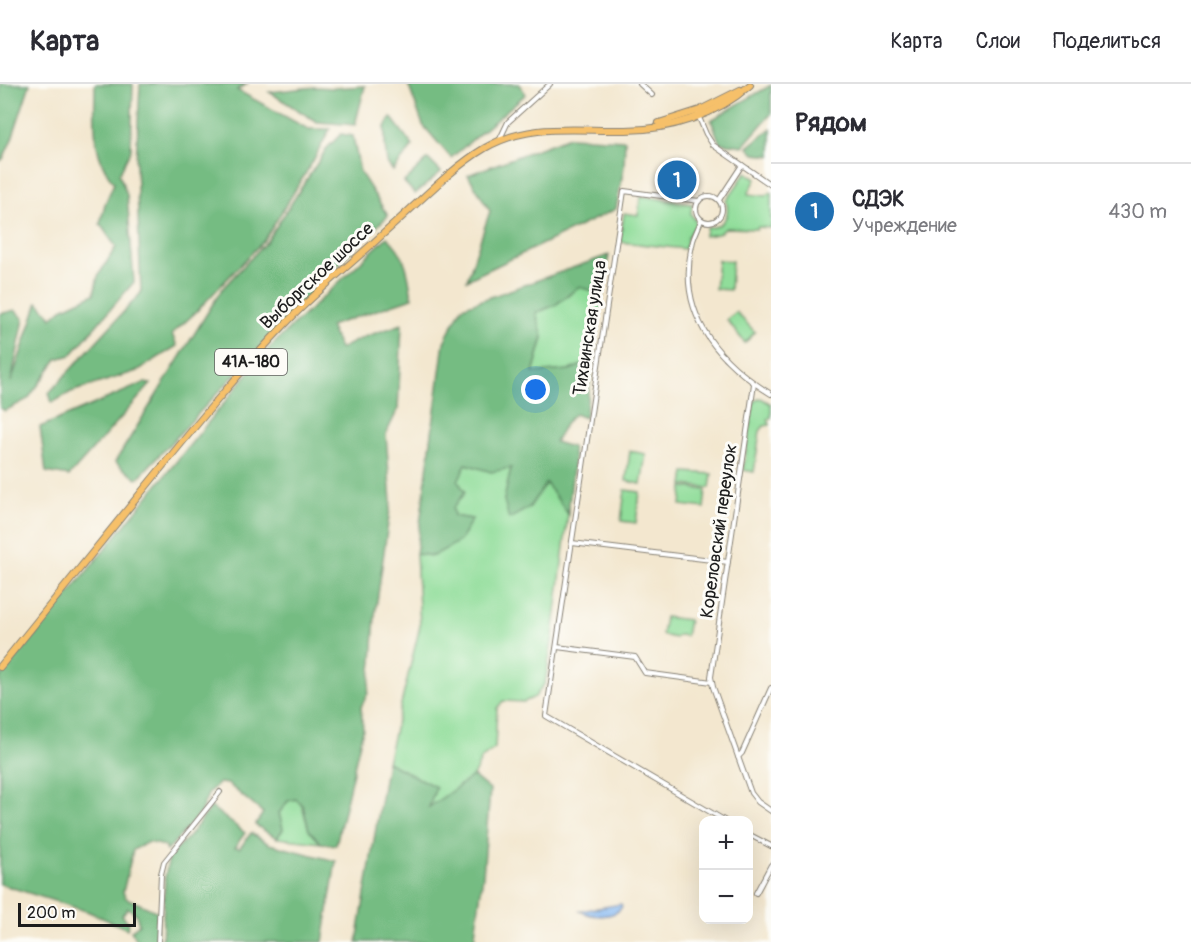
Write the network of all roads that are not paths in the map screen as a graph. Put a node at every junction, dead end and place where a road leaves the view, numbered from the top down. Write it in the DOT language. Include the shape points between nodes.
graph roads {
  1 [pos="550,84"];
  2 [pos="640,84"];
  3 [pos="751,85"];
  4 [pos="652,95"];
  5 [pos="717,107"];
  6 [pos="697,114"];
  7 [pos="689,120"];
  8 [pos="703,128"];
  9 [pos="629,130"];
  10 [pos="499,141"];
  11 [pos="742,165"];
  12 [pos="771,185"];
  13 [pos="719,200"];
  14 [pos="699,201"];
  15 [pos="701,220"];
  16 [pos="754,384"];
  17 [pos="771,394"];
  18 [pos="572,543"];
  19 [pos="728,562"];
  20 [pos="557,647"];
  21 [pos="0,667"];
  22 [pos="712,682"];
  23 [pos="771,688"];
  24 [pos="738,758"];
  25 [pos="220,792"];
  26 [pos="771,811"];
  27 [pos="717,816"];
  28 [pos="753,837"];
  29 [pos="771,846"];
  30 [pos="771,865"];
  31 [pos="756,892"];
  32 [pos="158,942"];
  1 -- 10 [label="street" via="508,122"];
  2 -- 4 [label="street"];
  3 -- 5 [label="main road, Выборгское шоссе / 41А-180"];
  3 -- 6 [label="main road, Выборгское шоссе / 41А-180"];
  5 -- 6 [label="main road, Выборгское шоссе / 41А-180"];
  5 -- 8 [label="street" via="703,120"];
  6 -- 7 [label="main road, Выборгское шоссе / 41А-180"];
  6 -- 8 [label="street"];
  6 -- 9 [label="main road, Выборгское шоссе / 41А-180"];
  7 -- 8 [label="street"];
  7 -- 9 [label="main road, Выборгское шоссе / 41А-180"];
  8 -- 11 [label="street" via="713,145"];
  9 -- 10 [label="main road, Выборгское шоссе / 41А-180" via="544,129"];
  10 -- 21 [label="main road, Выборгское шоссе / 41А-180" via="450,175 324,287 262,349"];
  11 -- 12 [label="street"];
  11 -- 13 [label="street"];
  13 -- 14 [label="street" via="709,196"];
  13 -- 15 [label="street" via="722,210 717,220"];
  14 -- 15 [label="street" via="696,211"];
  14 -- 18 [label="street, Тихвинская улица" via="624,191"];
  15 -- 16 [label="street" via="689,265 696,312 716,348"];
  16 -- 17 [label="street"];
  16 -- 19 [label="street, Кореловский переулок"];
  18 -- 19 [label="street"];
  18 -- 20 [label="street, Тихвинская улица"];
  19 -- 22 [label="street, Кореловский переулок"];
  20 -- 22 [label="street" via="635,657 645,673"];
  20 -- 27 [label="street, Тихвинская улица" via="546,716"];
  22 -- 24 [label="street"];
  23 -- 24 [label="street"];
  24 -- 26 [label="street" via="751,793"];
  25 -- 32 [label="street" via="164,862"];
  28 -- 29 [label="street"];
  30 -- 31 [label="street"];
}
